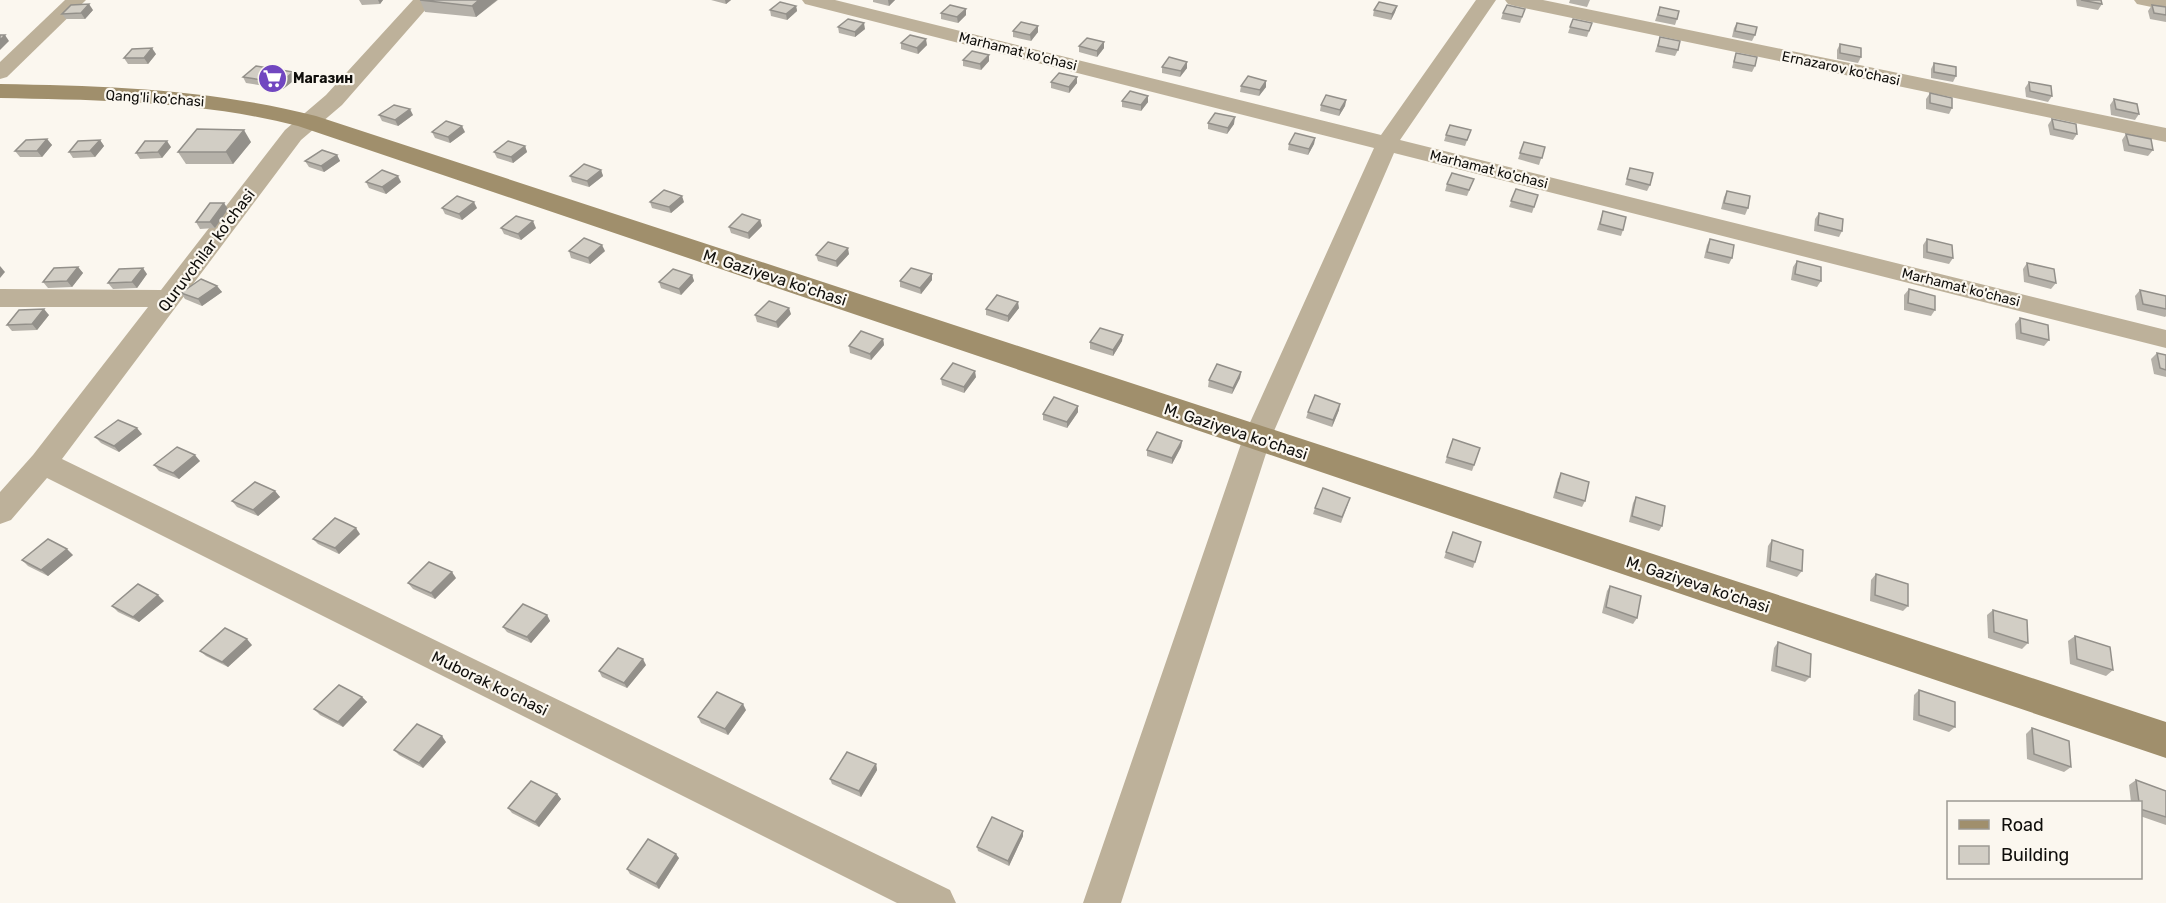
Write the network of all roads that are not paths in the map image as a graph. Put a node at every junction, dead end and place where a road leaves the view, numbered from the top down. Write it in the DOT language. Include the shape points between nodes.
graph roads {
  1 [pos="76,0"];
  2 [pos="424,0"];
  3 [pos="813,0"];
  4 [pos="1486,0"];
  5 [pos="1515,0"];
  6 [pos="2144,0"];
  7 [pos="2166,4"];
  8 [pos="0,73"];
  9 [pos="0,91"];
  10 [pos="307,121"];
  11 [pos="2166,135"];
  12 [pos="1387,143"];
  13 [pos="0,298"];
  14 [pos="169,299"];
  15 [pos="2166,339"];
  16 [pos="1257,438"];
  17 [pos="43,463"];
  18 [pos="0,512"];
  19 [pos="2166,740"];
  20 [pos="937,903"];
  21 [pos="1102,903"];
  1 -- 8 [label="street"];
  2 -- 10 [label="street, Quruvchilar ko'chasi" via="334,100"];
  3 -- 12 [label="street, Marhamat ko'chasi"];
  4 -- 12 [label="street"];
  5 -- 11 [label="street, Ernazarov ko'chasi"];
  6 -- 7 [label="street"];
  9 -- 10 [label="street, Qang'li ko'chasi" via="190,99 273,111"];
  10 -- 14 [label="street, Quruvchilar ko'chasi"];
  10 -- 16 [label="street, M. Gaziyeva ko'chasi"];
  12 -- 15 [label="street, Marhamat ko'chasi"];
  12 -- 16 [label="street"];
  13 -- 14 [label="street"];
  14 -- 17 [label="street, Quruvchilar ko'chasi"];
  16 -- 19 [label="street, M. Gaziyeva ko'chasi"];
  16 -- 21 [label="street"];
  17 -- 18 [label="street, Quruvchilar ko'chasi"];
  17 -- 20 [label="street, Muborak ko'chasi"];
}
